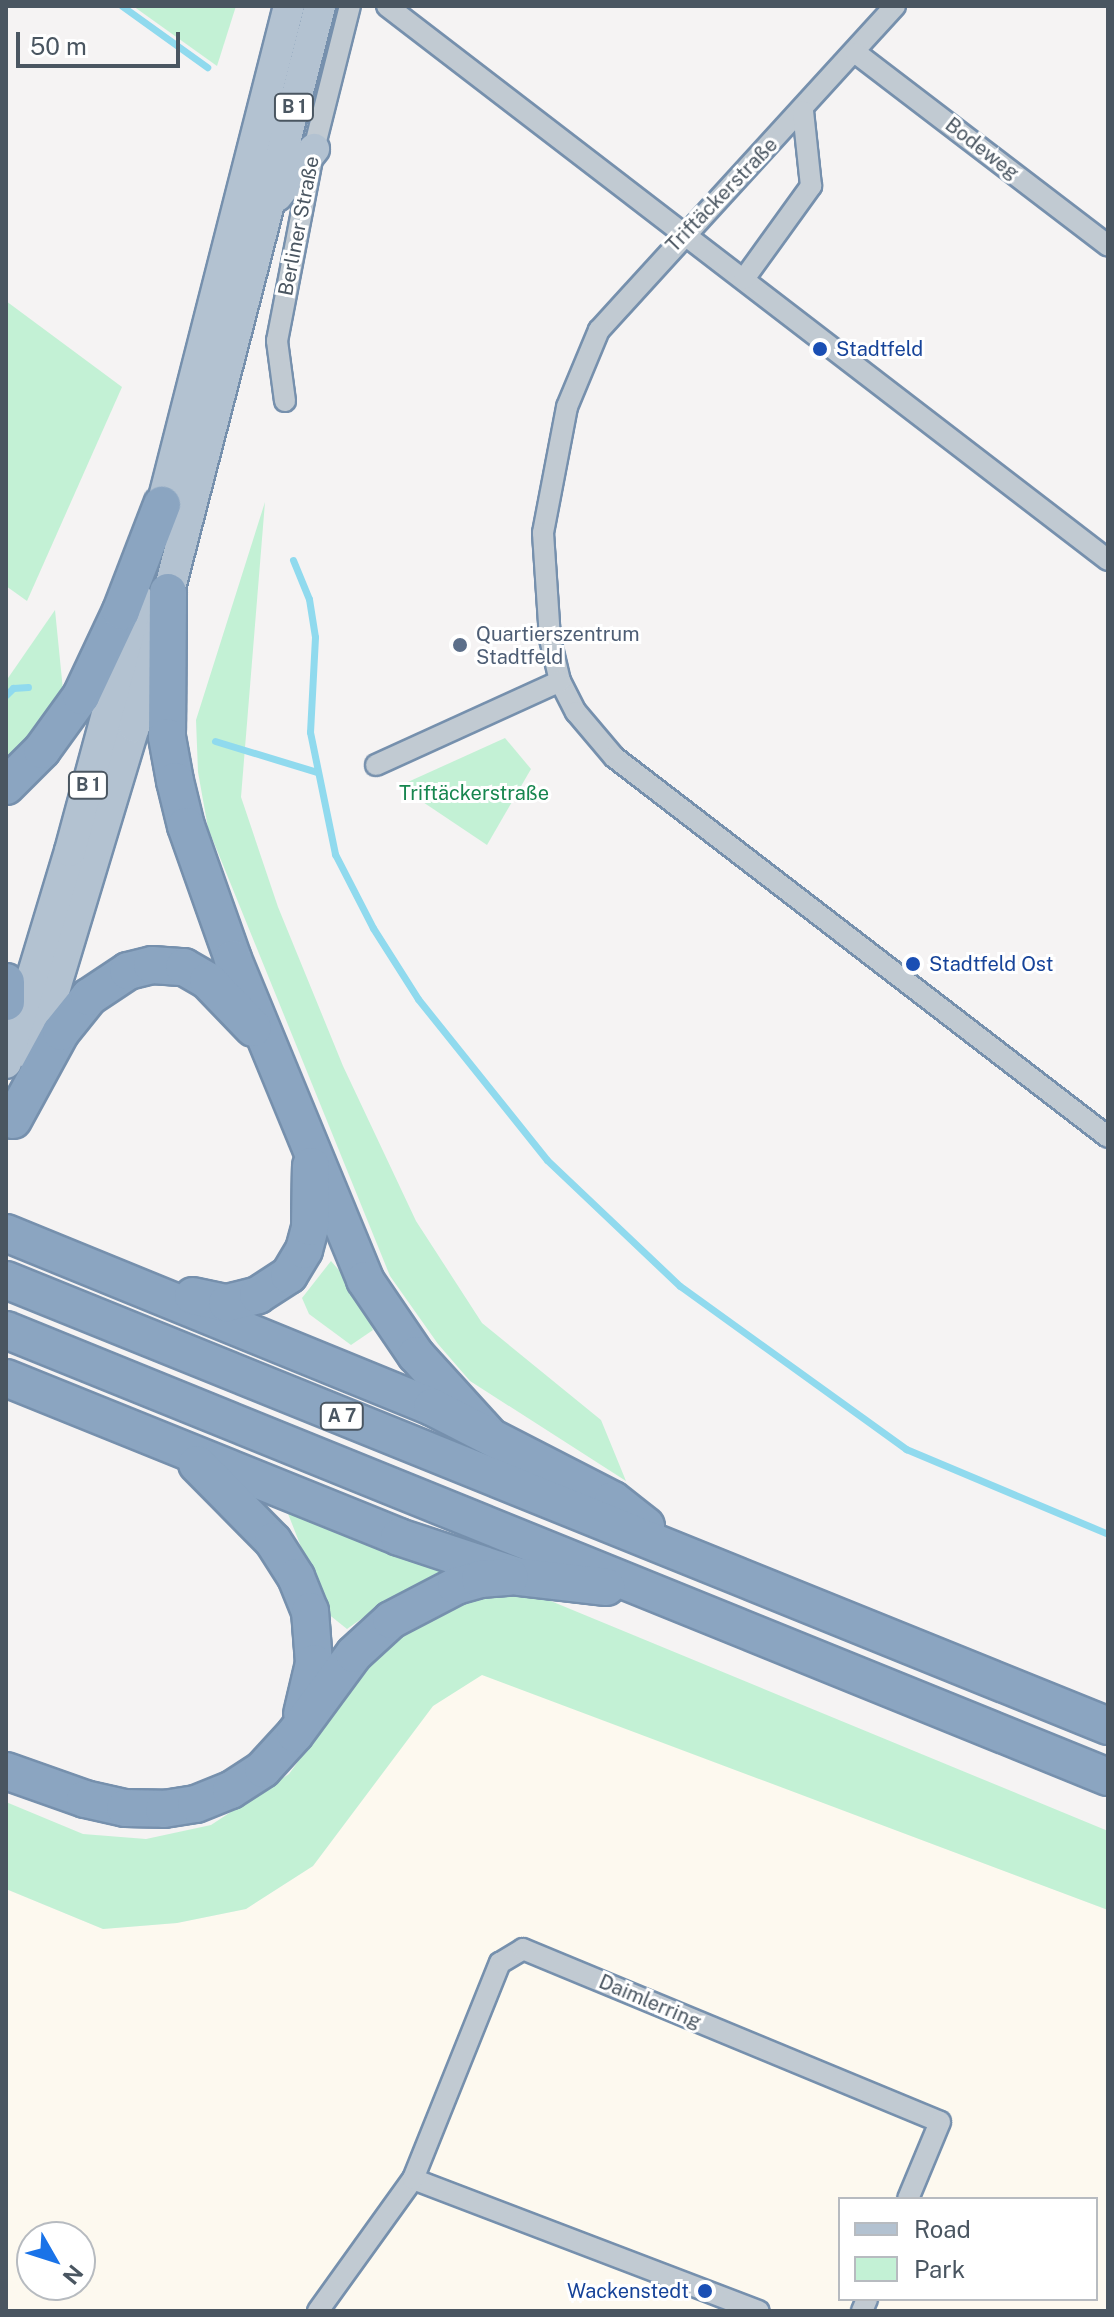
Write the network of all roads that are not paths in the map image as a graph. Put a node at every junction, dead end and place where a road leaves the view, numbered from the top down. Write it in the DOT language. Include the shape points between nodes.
graph roads {
  1 [pos="289,6"];
  2 [pos="320,6"];
  3 [pos="350,6"];
  4 [pos="387,6"];
  5 [pos="895,6"];
  6 [pos="856,53"];
  7 [pos="803,111"];
  8 [pos="314,149"];
  9 [pos="269,207"];
  10 [pos="684,234"];
  11 [pos="1108,246"];
  12 [pos="744,279"];
  13 [pos="285,401"];
  14 [pos="162,505"];
  15 [pos="1108,560"];
  16 [pos="168,592"];
  17 [pos="560,681"];
  18 [pos="376,765"];
  19 [pos="6,786"];
  20 [pos="6,982"];
  21 [pos="6,1002"];
  22 [pos="268,1044"];
  23 [pos="6,1063"];
  24 [pos="10,1130"];
  25 [pos="1108,1137"];
  26 [pos="309,1145"];
  27 [pos="6,1233"];
  28 [pos="6,1280"];
  29 [pos="137,1286"];
  30 [pos="6,1330"];
  31 [pos="6,1378"];
  32 [pos="488,1434"];
  33 [pos="181,1449"];
  34 [pos="678,1552"];
  35 [pos="520,1577"];
  36 [pos="652,1592"];
  37 [pos="1108,1726"];
  38 [pos="295,1734"];
  39 [pos="6,1771"];
  40 [pos="1108,1777"];
  41 [pos="413,2179"];
  42 [pos="909,2197"];
  43 [pos="318,2311"];
  44 [pos="759,2311"];
  1 -- 14 [label="main road, B 1"];
  2 -- 9 [label="main road, B 1"];
  3 -- 8 [label="street, Berliner Straße"];
  4 -- 10 [label="street"];
  5 -- 6 [label="street, Triftäckerstraße"];
  6 -- 7 [label="street, Triftäckerstraße"];
  6 -- 11 [label="street, Bodeweg"];
  7 -- 10 [label="street, Triftäckerstraße"];
  7 -- 12 [label="street" via="811,186"];
  8 -- 9 [label="main road"];
  8 -- 13 [label="street, Berliner Straße" via="277,341"];
  9 -- 16 [label="main road, B 1"];
  10 -- 12 [label="street"];
  10 -- 17 [label="street, Triftäckerstraße" via="599,330 567,407 543,533 550,639"];
  12 -- 15 [label="street"];
  14 -- 19 [label="highway" via="81,696 42,750"];
  14 -- 23 [label="main road, B 1" via="70,851"];
  16 -- 22 [label="highway" via="167,737 175,781 209,894"];
  16 -- 24 [label="main road, B 1" via="96,858"];
  17 -- 18 [label="street"];
  17 -- 25 [label="street, Triftäckerstraße" via="591,733 635,775"];
  20 -- 21 [label="highway"];
  22 -- 24 [label="highway" via="208,981 184,967 152,965 128,971 89,997 61,1032"];
  22 -- 26 [label="highway"];
  26 -- 29 [label="highway" via="310,1227 289,1275 258,1295 227,1303"];
  26 -- 32 [label="highway" via="365,1280 383,1310"];
  27 -- 29 [label="highway"];
  28 -- 34 [label="highway, A 7"];
  29 -- 32 [label="highway" via="373,1381"];
  30 -- 36 [label="highway, A 7"];
  31 -- 33 [label="highway"];
  32 -- 34 [label="highway" via="613,1500"];
  33 -- 35 [label="highway" via="399,1537"];
  33 -- 38 [label="highway" via="273,1541 310,1611 314,1663"];
  34 -- 37 [label="highway, A 7"];
  35 -- 36 [label="highway"];
  35 -- 38 [label="highway" via="456,1586 391,1620 354,1654"];
  36 -- 40 [label="highway, A 7"];
  38 -- 39 [label="highway" via="263,1769 231,1790 164,1809 85,1799"];
  41 -- 42 [label="street, Daimlerring" via="500,1963 523,1949 940,2122"];
  41 -- 43 [label="street, Daimlerring"];
  41 -- 44 [label="street"];
}
